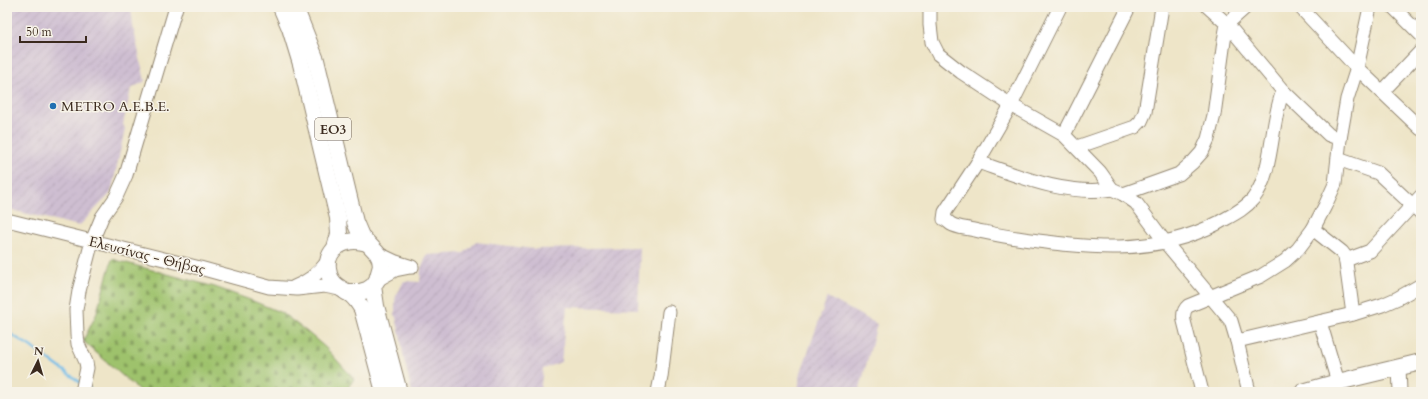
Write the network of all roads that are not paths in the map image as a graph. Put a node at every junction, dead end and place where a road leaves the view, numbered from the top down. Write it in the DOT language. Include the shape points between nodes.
graph roads {
  1 [pos="176,7"];
  2 [pos="281,7"];
  3 [pos="295,7"];
  4 [pos="930,7"];
  5 [pos="1060,7"];
  6 [pos="1129,7"];
  7 [pos="1162,7"];
  8 [pos="1208,7"];
  9 [pos="1246,7"];
  10 [pos="1300,7"];
  11 [pos="1370,7"];
  12 [pos="1393,7"];
  13 [pos="1228,24"];
  14 [pos="1421,35"];
  15 [pos="1421,51"];
  16 [pos="1357,68"];
  17 [pos="1282,92"];
  18 [pos="1382,92"];
  19 [pos="1011,105"];
  20 [pos="1421,130"];
  21 [pos="1064,135"];
  22 [pos="1340,139"];
  23 [pos="1077,147"];
  24 [pos="1338,159"];
  25 [pos="978,162"];
  26 [pos="1117,191"];
  27 [pos="1418,205"];
  28 [pos="7,220"];
  29 [pos="1313,229"];
  30 [pos="92,241"];
  31 [pos="1165,242"];
  32 [pos="372,248"];
  33 [pos="332,254"];
  34 [pos="1346,260"];
  35 [pos="375,283"];
  36 [pos="1421,284"];
  37 [pos="286,290"];
  38 [pos="343,290"];
  39 [pos="1209,297"];
  40 [pos="669,312"];
  41 [pos="1353,314"];
  42 [pos="1320,322"];
  43 [pos="1237,341"];
  44 [pos="1421,362"];
  45 [pos="1399,366"];
  46 [pos="1338,382"];
  47 [pos="82,392"];
  48 [pos="384,392"];
  49 [pos="399,392"];
  50 [pos="658,392"];
  51 [pos="1202,392"];
  52 [pos="1249,392"];
  53 [pos="1303,392"];
  54 [pos="1400,392"];
  1 -- 30 [label="street" via="126,175 116,197 102,217"];
  2 -- 33 [label="main road, ΕΟ3" via="294,39 338,218 339,234"];
  3 -- 32 [label="main road, ΕΟ3" via="316,60 355,222 361,236"];
  4 -- 19 [label="street" via="932,42 938,54 960,72"];
  5 -- 19 [label="street"];
  6 -- 21 [label="street"];
  7 -- 23 [label="street" via="1145,112 1141,120 1135,127"];
  8 -- 13 [label="street"];
  9 -- 13 [label="street"];
  10 -- 16 [label="street"];
  11 -- 16 [label="street"];
  12 -- 14 [label="street"];
  13 -- 17 [label="street"];
  13 -- 26 [label="street" via="1214,115 1202,152 1179,174"];
  15 -- 18 [label="street"];
  16 -- 18 [label="street"];
  16 -- 22 [label="street" via="1347,99"];
  17 -- 22 [label="street" via="1329,135"];
  17 -- 31 [label="street" via="1263,179 1252,200 1236,214 1206,229"];
  18 -- 20 [label="street"];
  19 -- 21 [label="street"];
  19 -- 25 [label="street"];
  21 -- 23 [label="street"];
  22 -- 24 [label="street"];
  23 -- 26 [label="street"];
  24 -- 27 [label="street" via="1378,173"];
  24 -- 29 [label="street" via="1335,184"];
  25 -- 26 [label="street" via="1063,188"];
  25 -- 31 [label="street" via="945,212 944,219 952,225 999,236 1065,245 1131,248"];
  26 -- 31 [label="street" via="1136,204"];
  27 -- 34 [label="street" via="1370,251"];
  28 -- 30 [label="street, Ελευσίνας - Θήβας"];
  29 -- 34 [label="street" via="1342,252"];
  29 -- 39 [label="street" via="1285,262 1261,276"];
  30 -- 37 [label="street, Ελευσίνας - Θήβας"];
  30 -- 47 [label="street" via="76,310 78,344 87,368"];
  31 -- 39 [label="street"];
  32 -- 33 [label="main road" via="359,240 350,240 342,243"];
  32 -- 35 [label="main road, ΕΟ3" via="380,259 381,266"];
  32 -- 35 [label="street" via="396,262 412,267 395,270"];
  33 -- 37 [label="street" via="313,277"];
  33 -- 38 [label="main road, ΕΟ3" via="328,267 331,280"];
  34 -- 41 [label="street"];
  35 -- 38 [label="main road" via="360,292"];
  35 -- 49 [label="main road, ΕΟ3" via="376,306"];
  36 -- 41 [label="street" via="1398,298"];
  37 -- 38 [label="street, Ελευσίνας - Θήβας" via="324,286"];
  38 -- 48 [label="main road, ΕΟ3" via="358,302 362,309"];
  39 -- 43 [label="street" via="1231,321"];
  39 -- 51 [label="street" via="1188,306 1183,313"];
  40 -- 50 [label="street"];
  41 -- 42 [label="street"];
  42 -- 43 [label="street"];
  42 -- 46 [label="street"];
  43 -- 52 [label="street"];
  44 -- 45 [label="main road"];
  45 -- 46 [label="main road"];
  45 -- 54 [label="street"];
  46 -- 53 [label="main road"];
}
